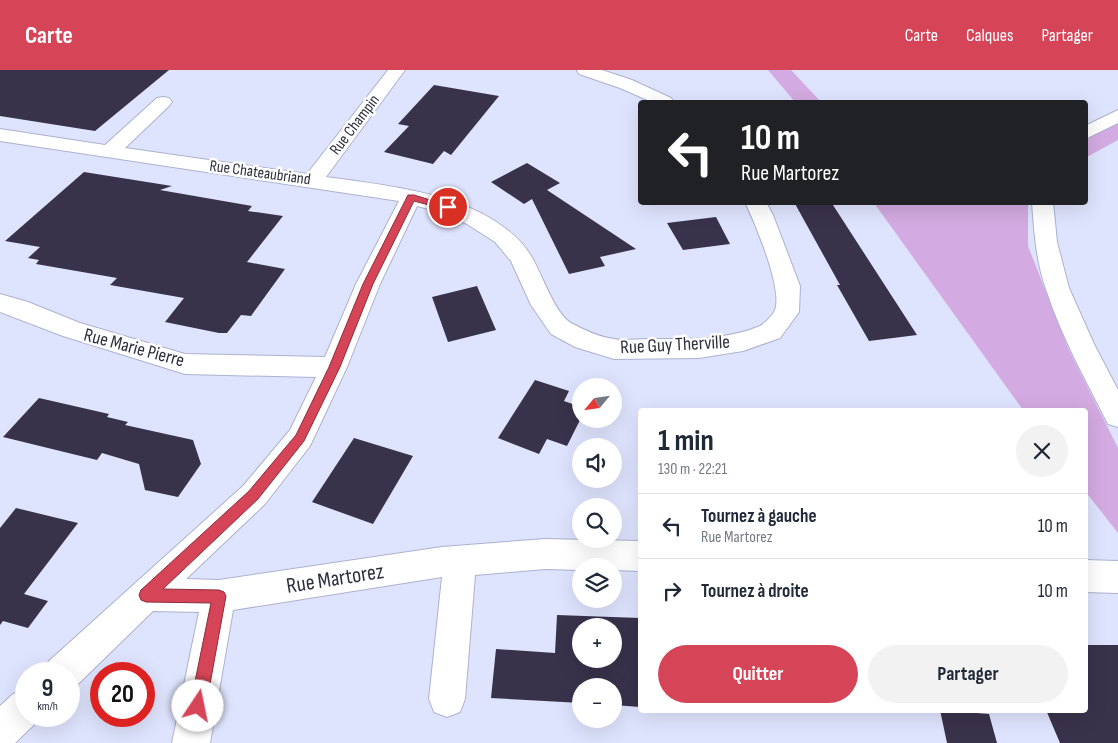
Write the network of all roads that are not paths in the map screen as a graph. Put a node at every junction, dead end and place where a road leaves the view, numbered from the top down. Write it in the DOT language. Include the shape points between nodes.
graph roads {
  1 [pos="397,70"];
  2 [pos="585,70"];
  3 [pos="660,100"];
  4 [pos="163,102"];
  5 [pos="1118,116"];
  6 [pos="1088,131"];
  7 [pos="0,135"];
  8 [pos="110,151"];
  9 [pos="312,181"];
  10 [pos="411,197"];
  11 [pos="757,205"];
  12 [pos="1042,205"];
  13 [pos="0,303"];
  14 [pos="334,367"];
  15 [pos="1118,416"];
  16 [pos="638,556"];
  17 [pos="460,560"];
  18 [pos="1088,576"];
  19 [pos="1118,576"];
  20 [pos="146,595"];
  21 [pos="219,596"];
  22 [pos="75,662"];
  23 [pos="447,699"];
  24 [pos="15,717"];
  25 [pos="0,731"];
  26 [pos="191,743"];
  1 -- 9 [label="street, Rue Champin"];
  2 -- 3 [label="street"];
  4 -- 8 [label="street"];
  5 -- 6 [label="street"];
  7 -- 8 [label="street, Rue Chateaubriand"];
  8 -- 9 [label="street, Rue Chateaubriand"];
  9 -- 10 [label="street, Rue Chateaubriand"];
  10 -- 11 [label="street, Rue Guy Therville" via="475,218 503,236 521,258 542,305 560,328 614,349 700,348 743,342 771,332 787,312 788,286"];
  10 -- 14 [label="street" via="368,284"];
  12 -- 15 [label="street" via="1046,242 1057,288"];
  13 -- 14 [label="street, Rue Marie Pierre" via="72,330 184,364"];
  14 -- 20 [label="street" via="300,438 254,495"];
  16 -- 17 [label="street, Rue Martorez" via="545,554"];
  17 -- 21 [label="street, Rue Martorez"];
  17 -- 23 [label="street"];
  18 -- 19 [label="street"];
  20 -- 21 [label="street, Rue Martorez"];
  20 -- 22 [label="street"];
  21 -- 26 [label="street"];
  24 -- 25 [label="street"];
}
